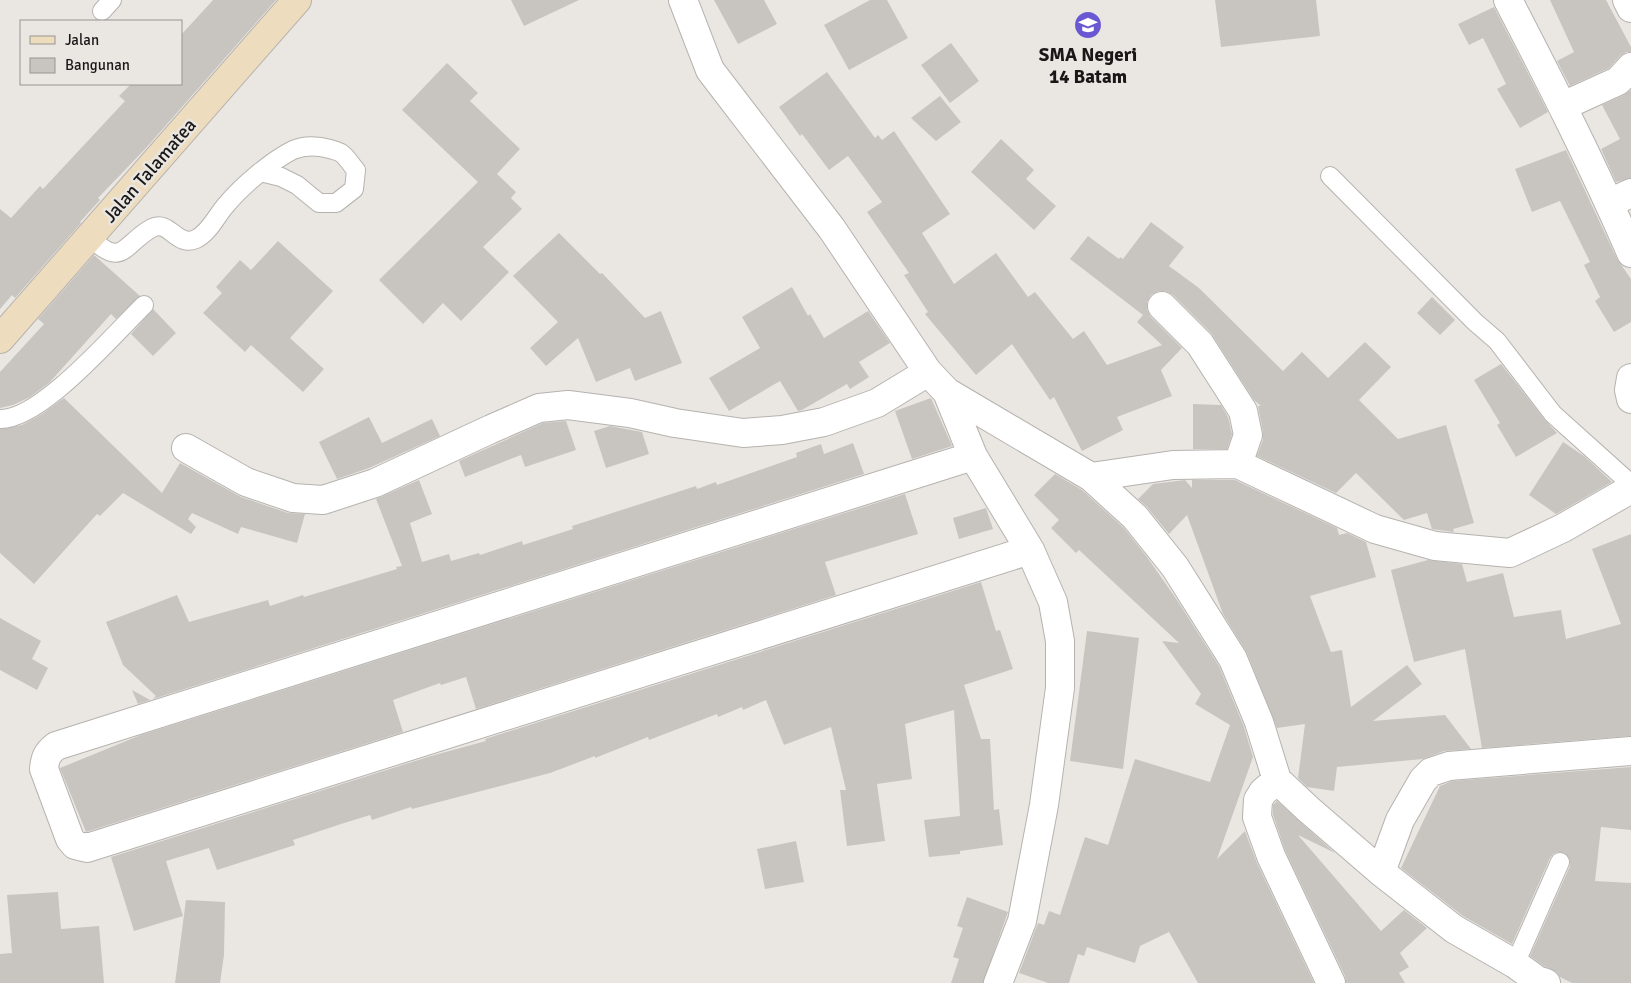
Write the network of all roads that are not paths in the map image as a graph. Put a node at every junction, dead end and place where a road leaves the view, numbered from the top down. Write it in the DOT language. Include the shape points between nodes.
graph roads {
  1 [pos="297,0"];
  2 [pos="683,0"];
  3 [pos="1508,0"];
  4 [pos="1628,0"];
  5 [pos="1631,8"];
  6 [pos="1631,67"];
  7 [pos="1563,106"];
  8 [pos="260,172"];
  9 [pos="1330,176"];
  10 [pos="1624,197"];
  11 [pos="90,237"];
  12 [pos="1631,253"];
  13 [pos="144,305"];
  14 [pos="1162,306"];
  15 [pos="0,338"];
  16 [pos="928,372"];
  17 [pos="1631,378"];
  18 [pos="947,392"];
  19 [pos="1631,399"];
  20 [pos="0,419"];
  21 [pos="186,448"];
  22 [pos="973,456"];
  23 [pos="1238,464"];
  24 [pos="1090,477"];
  25 [pos="1631,484"];
  26 [pos="1631,489"];
  27 [pos="1030,550"];
  28 [pos="1631,751"];
  29 [pos="1277,780"];
  30 [pos="1560,862"];
  31 [pos="1381,872"];
  32 [pos="1515,964"];
  33 [pos="998,983"];
  34 [pos="1331,983"];
  35 [pos="1546,983"];
  1 -- 11 [label="street, Jalan Talamatea"];
  2 -- 16 [label="street" via="710,70 832,229"];
  3 -- 7 [label="street"];
  4 -- 5 [label="street"];
  6 -- 7 [label="street" via="1618,81"];
  7 -- 10 [label="street"];
  8 -- 8 [label="lane" via="294,150 318,146 340,153 356,170 354,189 336,203 319,203 281,176"];
  8 -- 11 [label="lane" via="195,240 178,239 161,226 153,227 122,252 112,253 100,248"];
  9 -- 25 [label="lane" via="1497,341 1553,414"];
  10 -- 12 [label="street"];
  11 -- 15 [label="street, Jalan Talamatea"];
  13 -- 20 [label="lane" via="49,398 21,415"];
  14 -- 23 [label="street" via="1200,344 1243,411 1248,435"];
  16 -- 18 [label="street"];
  16 -- 21 [label="street" via="877,403 824,422 743,433 568,405 539,408 376,483 323,500 293,498 246,482"];
  17 -- 19 [label="street"];
  18 -- 22 [label="street"];
  18 -- 24 [label="street"];
  22 -- 27 [label="street"];
  22 -- 27 [label="street" via="56,746 45,759 44,769 70,839 75,845 87,848"];
  23 -- 24 [label="street" via="1173,465"];
  23 -- 26 [label="street" via="1375,529 1436,546 1510,553"];
  24 -- 29 [label="street" via="1134,517 1175,567 1233,660 1259,722"];
  27 -- 33 [label="street" via="1052,602 1060,641 1060,688 1044,805 1022,921"];
  28 -- 31 [label="street" via="1437,768 1423,780 1400,820"];
  29 -- 31 [label="street"];
  29 -- 34 [label="street" via="1258,800 1257,817 1271,856"];
  30 -- 32 [label="lane"];
  31 -- 32 [label="street" via="1454,929"];
  32 -- 35 [label="street"];
}
